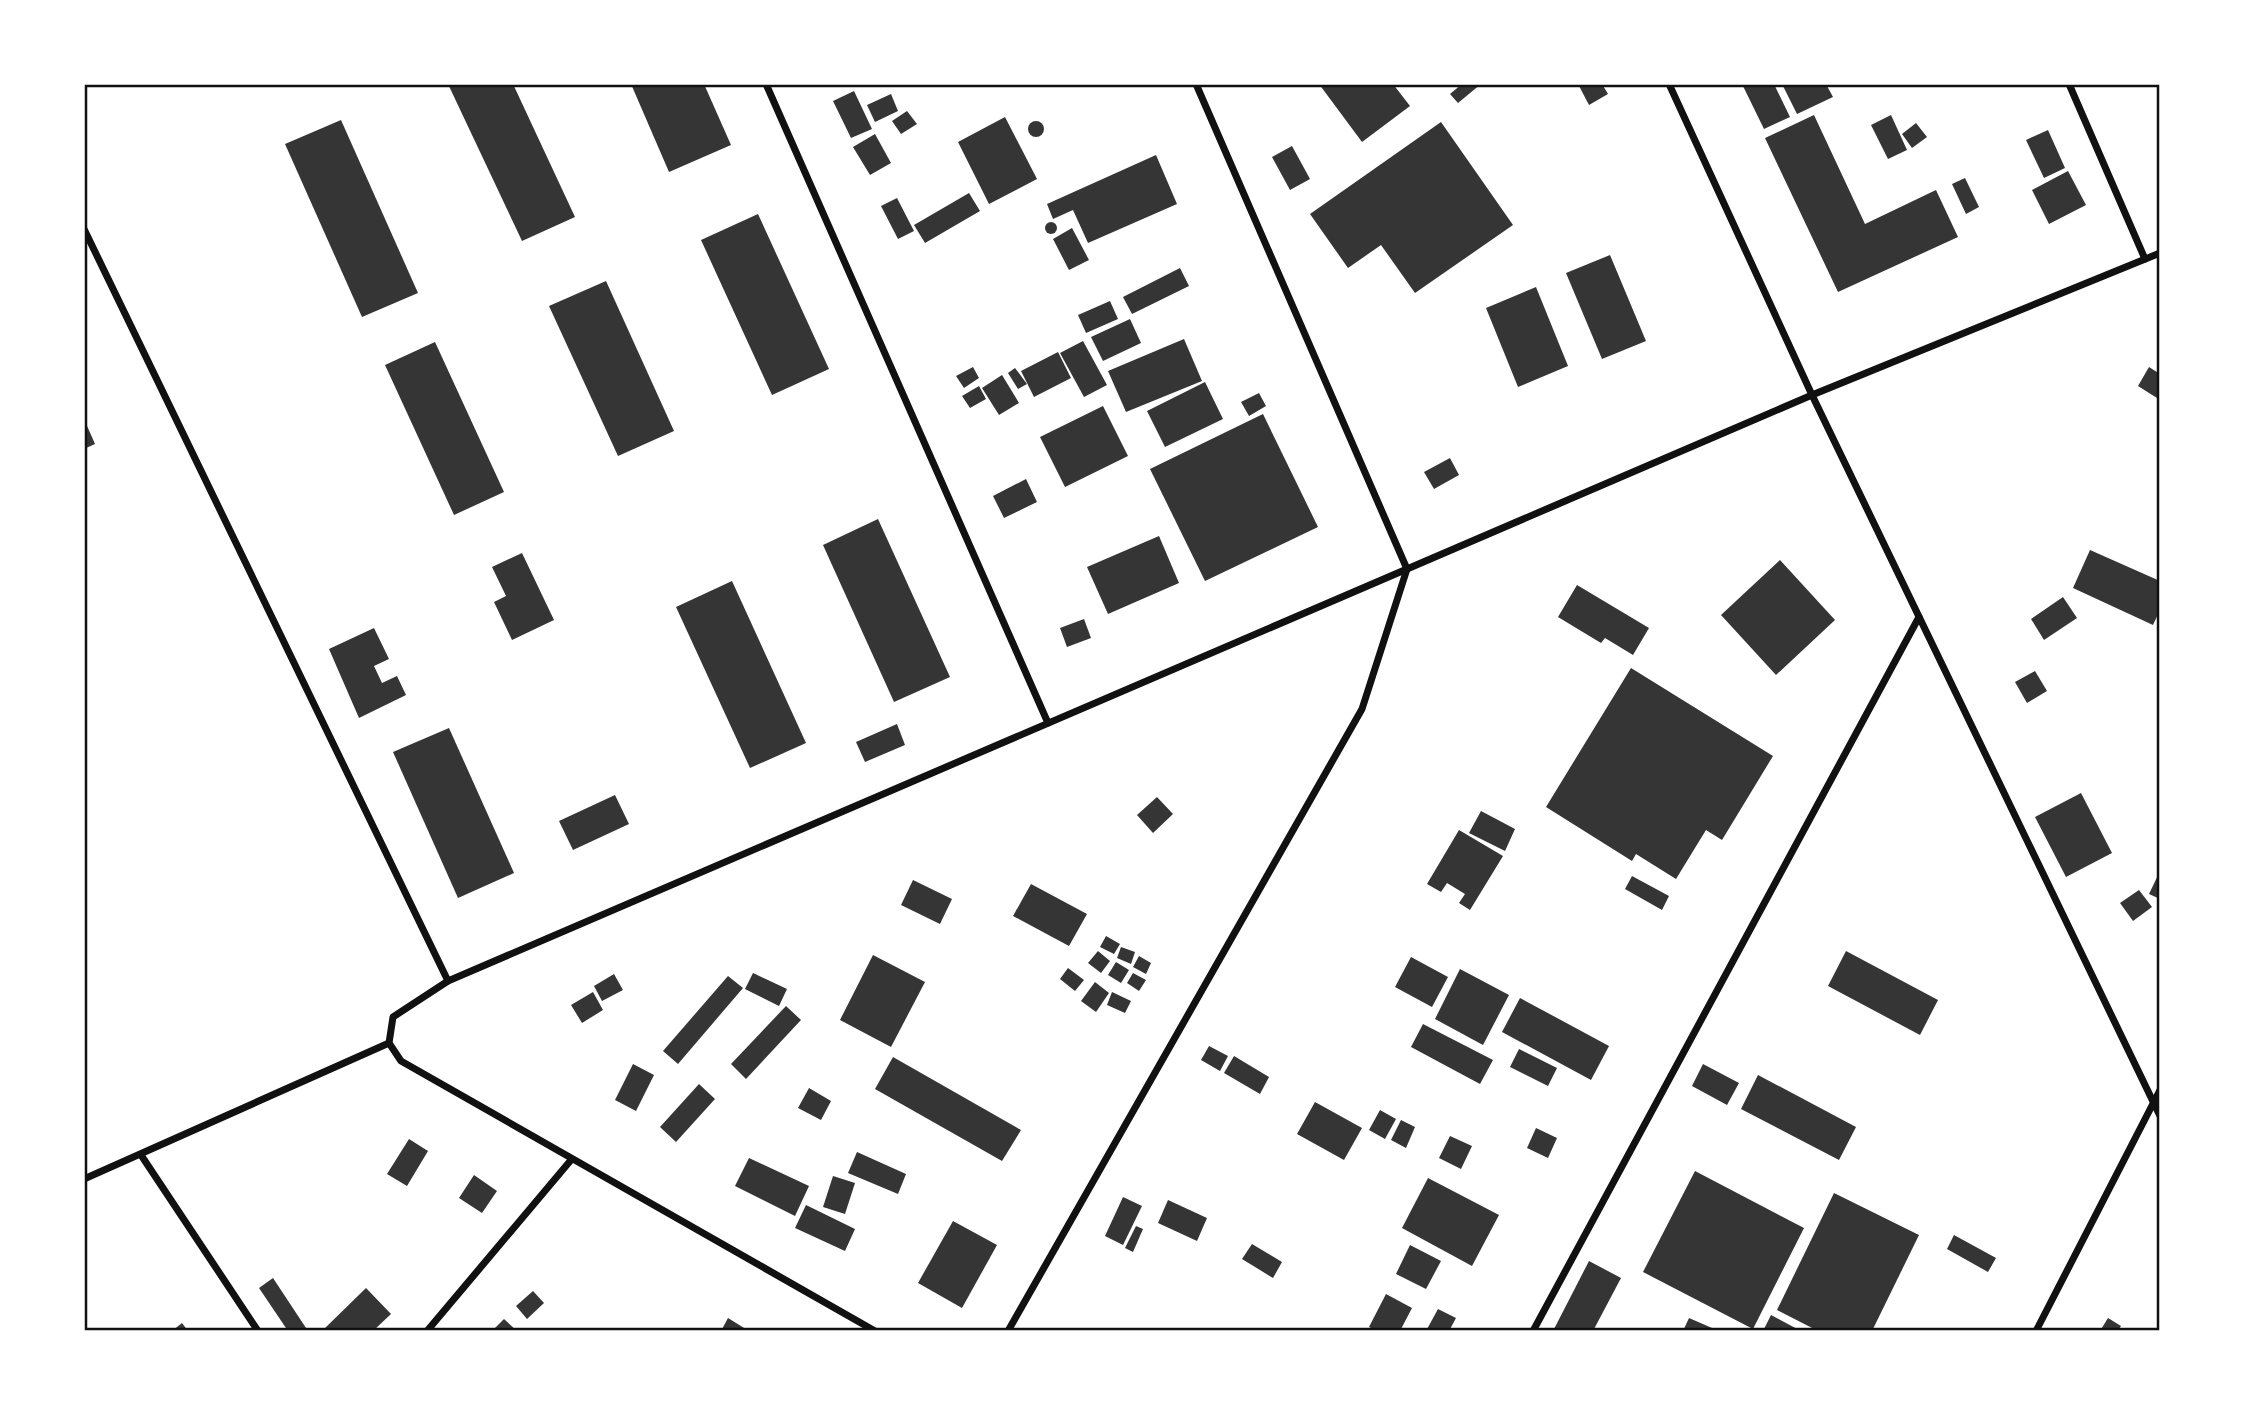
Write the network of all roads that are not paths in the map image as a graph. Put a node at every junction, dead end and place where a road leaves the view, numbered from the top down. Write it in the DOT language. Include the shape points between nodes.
graph roads {
  1 [pos="766,84"];
  2 [pos="1196,84"];
  3 [pos="1669,84"];
  4 [pos="2069,84"];
  5 [pos="84,229"];
  6 [pos="2160,253"];
  7 [pos="2145,259"];
  8 [pos="1812,395"];
  9 [pos="1407,569"];
  10 [pos="1919,617"];
  11 [pos="1048,723"];
  12 [pos="448,981"];
  13 [pos="389,1043"];
  14 [pos="2160,1090"];
  15 [pos="2153,1102"];
  16 [pos="2160,1116"];
  17 [pos="141,1155"];
  18 [pos="571,1160"];
  19 [pos="84,1179"];
  20 [pos="258,1331"];
  21 [pos="427,1331"];
  22 [pos="875,1331"];
  23 [pos="1008,1331"];
  24 [pos="1533,1331"];
  25 [pos="2036,1331"];
  1 -- 11 [label="street"];
  2 -- 9 [label="street"];
  3 -- 8 [label="street"];
  4 -- 7 [label="street"];
  5 -- 12 [label="street"];
  6 -- 7 [label="street"];
  7 -- 8 [label="street"];
  8 -- 9 [label="street"];
  8 -- 10 [label="street"];
  9 -- 11 [label="street"];
  9 -- 23 [label="street" via="1362,709"];
  10 -- 15 [label="street"];
  10 -- 24 [label="street"];
  11 -- 12 [label="street"];
  12 -- 13 [label="street" via="393,1017"];
  13 -- 17 [label="street"];
  13 -- 18 [label="street" via="401,1061"];
  14 -- 15 [label="street"];
  15 -- 16 [label="street"];
  15 -- 25 [label="street"];
  17 -- 19 [label="street"];
  17 -- 20 [label="street"];
  18 -- 21 [label="street"];
  18 -- 22 [label="street"];
}
